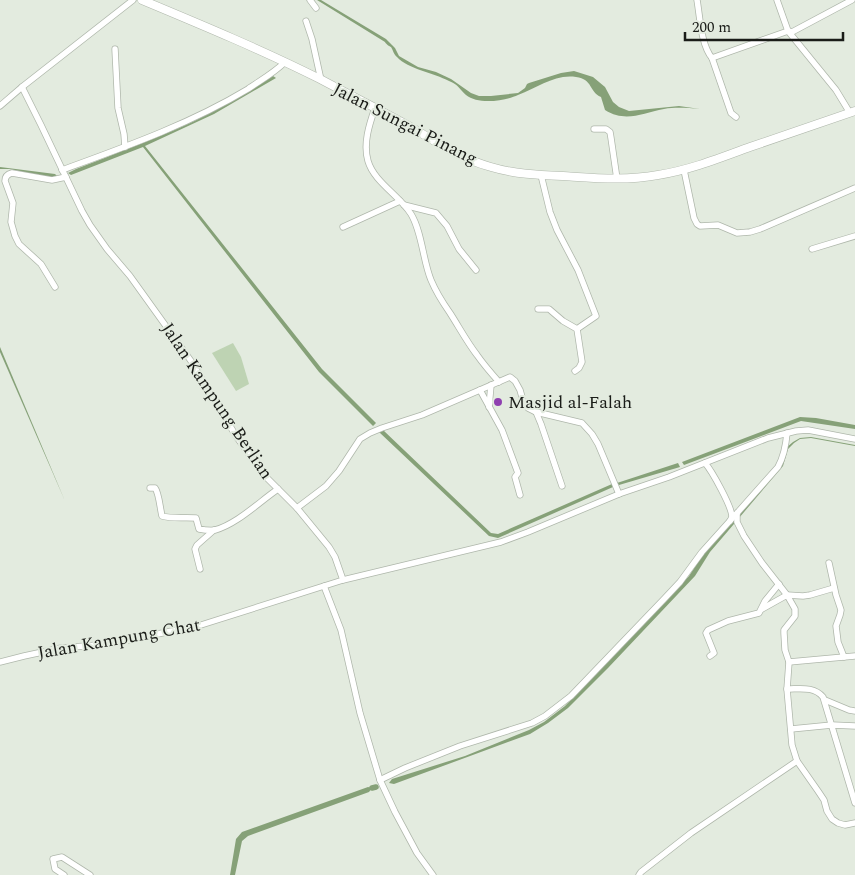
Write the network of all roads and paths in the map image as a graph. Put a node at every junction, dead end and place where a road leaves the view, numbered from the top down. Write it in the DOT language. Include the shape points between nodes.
graph roads {
  1 [pos="133,0"];
  2 [pos="142,0"];
  3 [pos="310,0"];
  4 [pos="697,0"];
  5 [pos="777,0"];
  6 [pos="852,0"];
  7 [pos="316,8"];
  8 [pos="306,21"];
  9 [pos="788,31"];
  10 [pos="115,49"];
  11 [pos="712,58"];
  12 [pos="285,62"];
  13 [pos="321,80"];
  14 [pos="22,87"];
  15 [pos="0,106"];
  16 [pos="375,108"];
  17 [pos="852,112"];
  18 [pos="736,117"];
  19 [pos="594,129"];
  20 [pos="124,147"];
  21 [pos="62,170"];
  22 [pos="684,170"];
  23 [pos="541,175"];
  24 [pos="66,177"];
  25 [pos="617,179"];
  26 [pos="855,188"];
  27 [pos="402,203"];
  28 [pos="343,227"];
  29 [pos="855,236"];
  30 [pos="812,249"];
  31 [pos="476,270"];
  32 [pos="55,287"];
  33 [pos="538,309"];
  34 [pos="577,329"];
  35 [pos="574,371"];
  36 [pos="498,382"];
  37 [pos="491,385"];
  38 [pos="480,390"];
  39 [pos="489,407"];
  40 [pos="536,412"];
  41 [pos="787,433"];
  42 [pos="855,439"];
  43 [pos="705,463"];
  44 [pos="562,486"];
  45 [pos="150,488"];
  46 [pos="278,489"];
  47 [pos="620,494"];
  48 [pos="520,495"];
  49 [pos="297,508"];
  50 [pos="733,521"];
  51 [pos="214,530"];
  52 [pos="829,563"];
  53 [pos="200,569"];
  54 [pos="343,580"];
  55 [pos="779,584"];
  56 [pos="324,586"];
  57 [pos="834,588"];
  58 [pos="787,595"];
  59 [pos="762,609"];
  60 [pos="710,656"];
  61 [pos="855,656"];
  62 [pos="844,658"];
  63 [pos="0,662"];
  64 [pos="789,662"];
  65 [pos="787,689"];
  66 [pos="825,700"];
  67 [pos="855,711"];
  68 [pos="832,725"];
  69 [pos="855,726"];
  70 [pos="791,729"];
  71 [pos="796,761"];
  72 [pos="380,780"];
  73 [pos="855,802"];
  74 [pos="855,823"];
  75 [pos="64,875"];
  76 [pos="90,875"];
  77 [pos="433,875"];
  78 [pos="639,875"];
  1 -- 14 [label="street"];
  2 -- 12 [label="street, Jalan Sungai Pinang"];
  3 -- 7 [label="street"];
  4 -- 11 [label="street"];
  5 -- 9 [label="street"];
  6 -- 9 [label="street" via="792,32"];
  8 -- 13 [label="street"];
  9 -- 11 [label="street"];
  9 -- 17 [label="street"];
  10 -- 20 [label="street"];
  11 -- 18 [label="street" via="731,113"];
  12 -- 13 [label="street, Jalan Sungai Pinang"];
  12 -- 20 [label="street" via="277,70 196,117"];
  13 -- 16 [label="street, Jalan Sungai Pinang"];
  14 -- 15 [label="street"];
  14 -- 21 [label="street, Jalan Kampung Berlian"];
  16 -- 23 [label="street, Jalan Sungai Pinang" via="466,158 491,167"];
  16 -- 27 [label="street" via="367,138 368,161"];
  17 -- 22 [label="street, Jalan Sungai Pinang"];
  19 -- 25 [label="street" via="606,129 611,134"];
  20 -- 21 [label="street"];
  21 -- 24 [label="street, Jalan Kampung Berlian"];
  22 -- 25 [label="street, Jalan Sungai Pinang"];
  22 -- 26 [label="street" via="697,224 718,225 737,233 760,229"];
  23 -- 25 [label="street, Jalan Sungai Pinang"];
  23 -- 34 [label="street" via="557,230 578,270 596,316"];
  24 -- 32 [label="street" via="52,180 12,173 5,179 12,200 11,222 16,240 41,264"];
  24 -- 46 [label="street, Jalan Kampung Berlian" via="90,226 191,361 252,459"];
  27 -- 28 [label="street"];
  27 -- 31 [label="street" via="436,213"];
  27 -- 36 [label="street" via="413,218 436,290 476,355"];
  29 -- 30 [label="street"];
  33 -- 34 [label="street" via="549,309"];
  34 -- 35 [label="street" via="582,362"];
  36 -- 37 [label="street"];
  36 -- 40 [label="street" via="510,377 520,390 524,404"];
  37 -- 38 [label="street"];
  37 -- 39 [label="street"];
  38 -- 39 [label="street"];
  38 -- 49 [label="street" via="382,428 360,440 326,486"];
  39 -- 48 [label="street" via="502,430 518,473 515,477"];
  40 -- 44 [label="street"];
  40 -- 47 [label="street" via="582,423 598,444"];
  41 -- 42 [label="street" via="808,430"];
  41 -- 43 [label="street"];
  41 -- 50 [label="street" via="778,467"];
  43 -- 47 [label="street"];
  43 -- 50 [label="street" via="719,485"];
  45 -- 51 [label="street" via="158,492 162,516 196,518 199,529"];
  46 -- 49 [label="street, Jalan Kampung Berlian"];
  46 -- 51 [label="street" via="243,515"];
  47 -- 54 [label="street" via="501,542"];
  49 -- 54 [label="street, Jalan Kampung Berlian" via="335,557"];
  50 -- 55 [label="street"];
  50 -- 72 [label="street" via="702,552 670,593 571,696 545,716 460,746"];
  51 -- 53 [label="street" via="195,549"];
  52 -- 57 [label="street"];
  54 -- 56 [label="street"];
  55 -- 58 [label="street"];
  55 -- 59 [label="street"];
  56 -- 63 [label="street, Jalan Kampung Chat" via="201,625 110,644 61,648"];
  56 -- 72 [label="street" via="341,630"];
  57 -- 58 [label="street" via="810,596"];
  57 -- 62 [label="street" via="841,613 836,636"];
  58 -- 59 [label="street"];
  58 -- 64 [label="street" via="796,612 784,630"];
  59 -- 60 [label="street" via="708,630 706,633 714,653"];
  61 -- 62 [label="street"];
  62 -- 64 [label="street"];
  64 -- 65 [label="street"];
  65 -- 66 [label="street" via="808,688 821,694"];
  65 -- 70 [label="street"];
  66 -- 67 [label="street"];
  66 -- 68 [label="street"];
  68 -- 69 [label="street"];
  68 -- 70 [label="street"];
  68 -- 73 [label="street"];
  70 -- 71 [label="street"];
  71 -- 74 [label="street" via="824,800 832,819 845,825"];
  71 -- 78 [label="street" via="692,833"];
  72 -- 77 [label="street" via="417,853"];
  75 -- 76 [label="street" via="55,869 53,859 62,857"];
}
